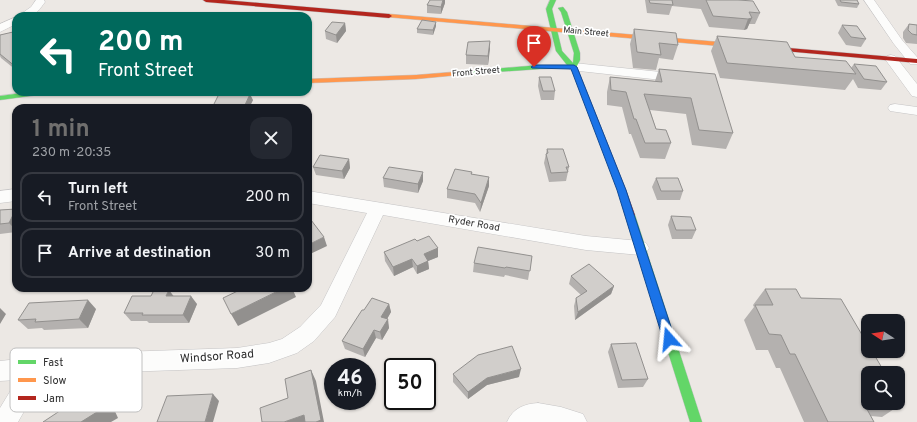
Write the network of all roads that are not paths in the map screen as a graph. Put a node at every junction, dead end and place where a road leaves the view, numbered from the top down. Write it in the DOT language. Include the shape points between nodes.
graph roads {
  1 [pos="206,0"];
  2 [pos="869,0"];
  3 [pos="553,1"];
  4 [pos="40,2"];
  5 [pos="29,12"];
  6 [pos="12,22"];
  7 [pos="0,29"];
  8 [pos="553,29"];
  9 [pos="570,30"];
  10 [pos="891,59"];
  11 [pos="916,61"];
  12 [pos="574,67"];
  13 [pos="691,80"];
  14 [pos="312,81"];
  15 [pos="917,93"];
  16 [pos="15,96"];
  17 [pos="0,98"];
  18 [pos="895,108"];
  19 [pos="917,110"];
  20 [pos="12,196"];
  21 [pos="0,197"];
  22 [pos="312,198"];
  23 [pos="378,208"];
  24 [pos="640,248"];
  25 [pos="142,361"];
  26 [pos="10,370"];
  27 [pos="0,371"];
  28 [pos="12,412"];
  29 [pos="6,422"];
  30 [pos="519,422"];
  31 [pos="575,422"];
  32 [pos="696,422"];
  1 -- 8 [label="main road, Main Street"];
  2 -- 11 [label="street" via="898,42"];
  3 -- 8 [label="main road" via="549,9"];
  3 -- 9 [label="main road" via="563,9"];
  4 -- 5 [label="street"];
  6 -- 7 [label="street"];
  8 -- 9 [label="main road, Main Street"];
  8 -- 12 [label="main road" via="561,55"];
  9 -- 10 [label="main road, Main Street"];
  9 -- 12 [label="main road" via="577,53"];
  10 -- 11 [label="main road, Main Street"];
  10 -- 15 [label="street"];
  12 -- 13 [label="street, Front Street"];
  12 -- 14 [label="main road, Front Street" via="534,67 416,77"];
  12 -- 24 [label="main road" via="618,178"];
  16 -- 17 [label="main road"];
  18 -- 19 [label="street"];
  20 -- 21 [label="street"];
  22 -- 23 [label="street, Ryder Road"];
  23 -- 24 [label="street, Ryder Road" via="586,243"];
  23 -- 25 [label="street, Windsor Road" via="328,310 307,334 289,346 269,353 237,358"];
  24 -- 32 [label="main road"];
  26 -- 27 [label="street, Windsor Road"];
  28 -- 29 [label="street"];
  30 -- 31 [label="street" via="530,416 545,416"];
}
